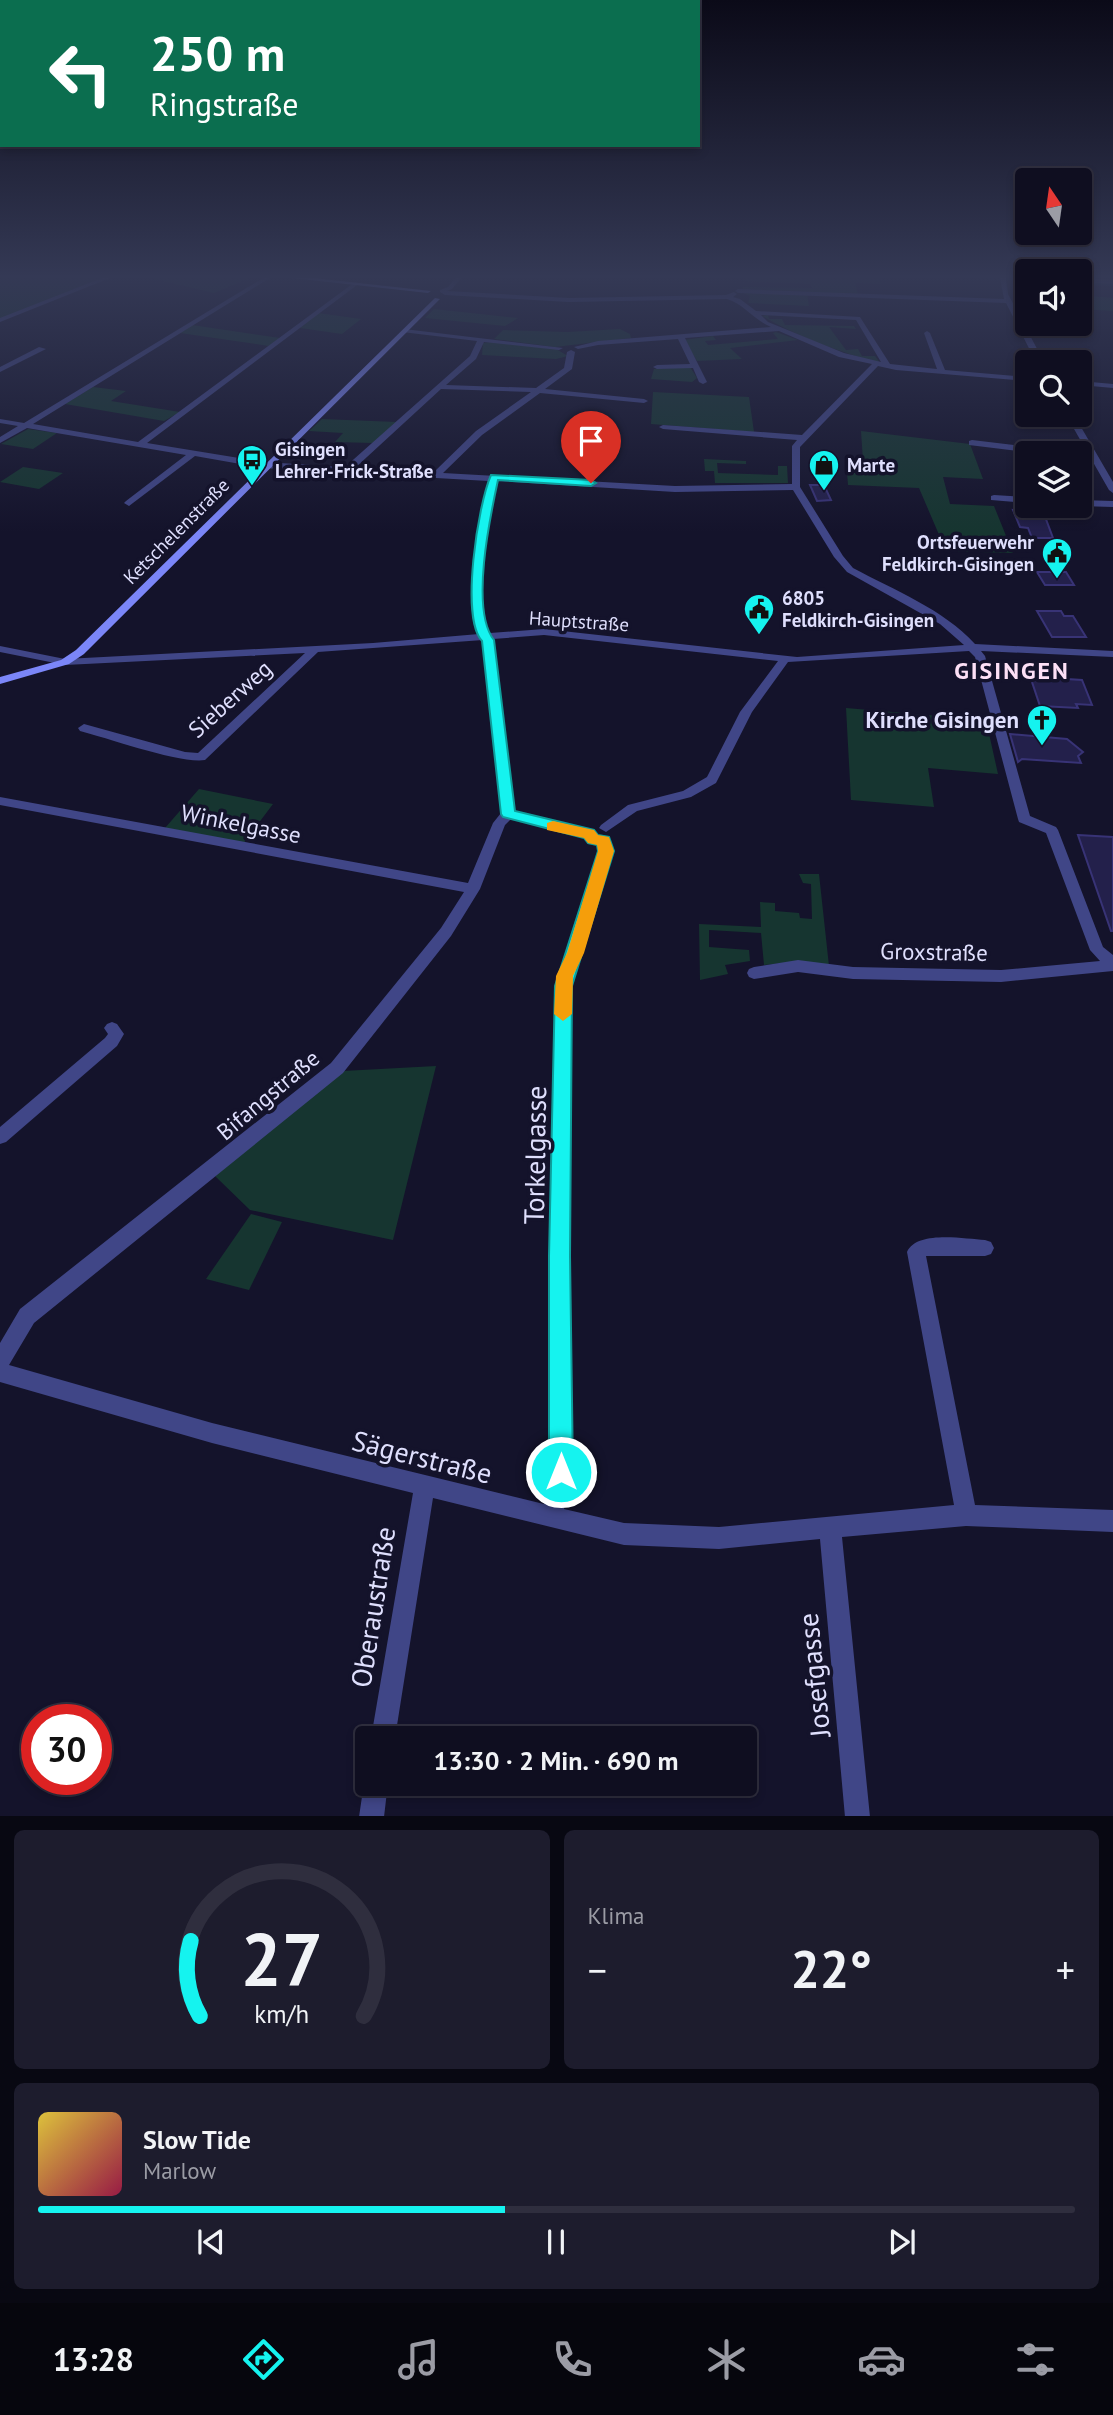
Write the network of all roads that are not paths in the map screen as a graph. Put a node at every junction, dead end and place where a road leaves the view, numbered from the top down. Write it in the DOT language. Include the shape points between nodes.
graph roads {
  1 [pos="129,363"];
  2 [pos="249,363"];
  3 [pos="372,363"];
  4 [pos="467,363"];
  5 [pos="570,363"];
  6 [pos="693,363"];
  7 [pos="871,363"];
  8 [pos="885,363"];
  9 [pos="894,363"];
  10 [pos="939,363"];
  11 [pos="876,364"];
  12 [pos="695,366"];
  13 [pos="887,366"];
  14 [pos="657,367"];
  15 [pos="897,368"];
  16 [pos="942,372"];
  17 [pos="1015,378"];
  18 [pos="703,382"];
  19 [pos="1092,384"];
  20 [pos="1113,386"];
  21 [pos="438,387"];
  22 [pos="536,391"];
  23 [pos="644,401"];
  24 [pos="0,421"];
  25 [pos="27,425"];
  26 [pos="663,427"];
  27 [pos="1076,427"];
  28 [pos="803,438"];
  29 [pos="0,441"];
  30 [pos="972,443"];
  31 [pos="140,444"];
  32 [pos="1015,448"];
  33 [pos="194,453"];
  34 [pos="1093,459"];
  35 [pos="268,464"];
  36 [pos="348,469"];
  37 [pos="438,473"];
  38 [pos="494,477"];
  39 [pos="796,487"];
  40 [pos="1113,490"];
  41 [pos="994,498"];
  42 [pos="1015,499"];
  43 [pos="129,503"];
  44 [pos="1092,503"];
  45 [pos="1113,504"];
  46 [pos="485,637"];
  47 [pos="974,647"];
  48 [pos="0,649"];
  49 [pos="315,649"];
  50 [pos="1113,654"];
  51 [pos="784,660"];
  52 [pos="65,662"];
  53 [pos="0,681"];
  54 [pos="84,728"];
  55 [pos="0,801"];
  56 [pos="508,814"];
  57 [pos="600,834"];
  58 [pos="473,889"];
  59 [pos="1113,964"];
  60 [pos="754,973"];
  61 [pos="112,1028"];
  62 [pos="0,1137"];
  63 [pos="985,1248"];
  64 [pos="0,1361"];
  65 [pos="0,1372"];
  66 [pos="424,1487"];
  67 [pos="966,1516"];
  68 [pos="552,1517"];
  69 [pos="1113,1521"];
  70 [pos="830,1528"];
  71 [pos="385,1726"];
  72 [pos="374,1796"];
  73 [pos="371,1816"];
  74 [pos="858,1816"];
  1 -- 25 [label="street"];
  2 -- 31 [label="street"];
  3 -- 35 [label="main road, Ketschelenstraße"];
  4 -- 21 [label="street"];
  5 -- 22 [label="street"];
  6 -- 12 [label="street"];
  7 -- 11 [label="street"];
  8 -- 13 [label="street"];
  9 -- 15 [label="street"];
  10 -- 16 [label="street"];
  11 -- 13 [label="street"];
  11 -- 28 [label="street"];
  12 -- 14 [label="street"];
  12 -- 18 [label="street"];
  13 -- 15 [label="street"];
  15 -- 16 [label="street"];
  16 -- 17 [label="street"];
  19 -- 20 [label="street"];
  21 -- 22 [label="street"];
  21 -- 36 [label="street"];
  22 -- 23 [label="street"];
  22 -- 37 [label="street" via="479,433"];
  24 -- 25 [label="street"];
  25 -- 29 [label="street"];
  25 -- 31 [label="street"];
  26 -- 28 [label="street"];
  27 -- 34 [label="street"];
  28 -- 39 [label="street" via="794,452"];
  30 -- 32 [label="street"];
  31 -- 33 [label="street"];
  33 -- 35 [label="street"];
  33 -- 43 [label="street"];
  34 -- 40 [label="street"];
  35 -- 36 [label="street"];
  35 -- 52 [label="main road, Ketschelenstraße"];
  36 -- 37 [label="street"];
  37 -- 38 [label="street"];
  38 -- 39 [label="street" via="675,489"];
  38 -- 46 [label="street" via="477,596"];
  39 -- 47 [label="street" via="850,570 944,622"];
  41 -- 42 [label="street"];
  44 -- 45 [label="street"];
  46 -- 49 [label="street, Hauptstraße"];
  46 -- 51 [label="street, Hauptstraße" via="559,632"];
  46 -- 56 [label="street"];
  47 -- 50 [label="street, Hauptstraße"];
  47 -- 51 [label="street, Hauptstraße"];
  47 -- 59 [label="street" via="985,670 1024,819 1051,830 1097,950"];
  48 -- 52 [label="street, Hauptstraße"];
  49 -- 52 [label="street, Hauptstraße"];
  49 -- 54 [label="street, Sieberweg" via="201,757"];
  51 -- 57 [label="street" via="746,712 712,780 687,794 633,808"];
  52 -- 53 [label="main road"];
  55 -- 58 [label="street, Winkelgasse"];
  56 -- 57 [label="street"];
  56 -- 58 [label="street, Bifangstraße" via="499,823"];
  57 -- 68 [label="street, Torkelgasse" via="604,861 564,986 561,1472"];
  58 -- 64 [label="street, Bifangstraße" via="446,932 337,1069 27,1316"];
  59 -- 60 [label="street, Groxstraße" via="1001,976 853,973 798,966"];
  61 -- 62 [label="street" via="116,1034 111,1042"];
  63 -- 67 [label="street" via="925,1246 916,1252"];
  65 -- 66 [label="street, Sägerstraße"];
  66 -- 68 [label="street, Sägerstraße"];
  66 -- 71 [label="street, Oberaustraße"];
  67 -- 69 [label="street, Sägerstraße"];
  67 -- 70 [label="street, Sägerstraße"];
  68 -- 70 [label="street, Sägerstraße" via="624,1534 657,1536 719,1538"];
  70 -- 74 [label="street, Josefgasse"];
  72 -- 73 [label="street"];
}
